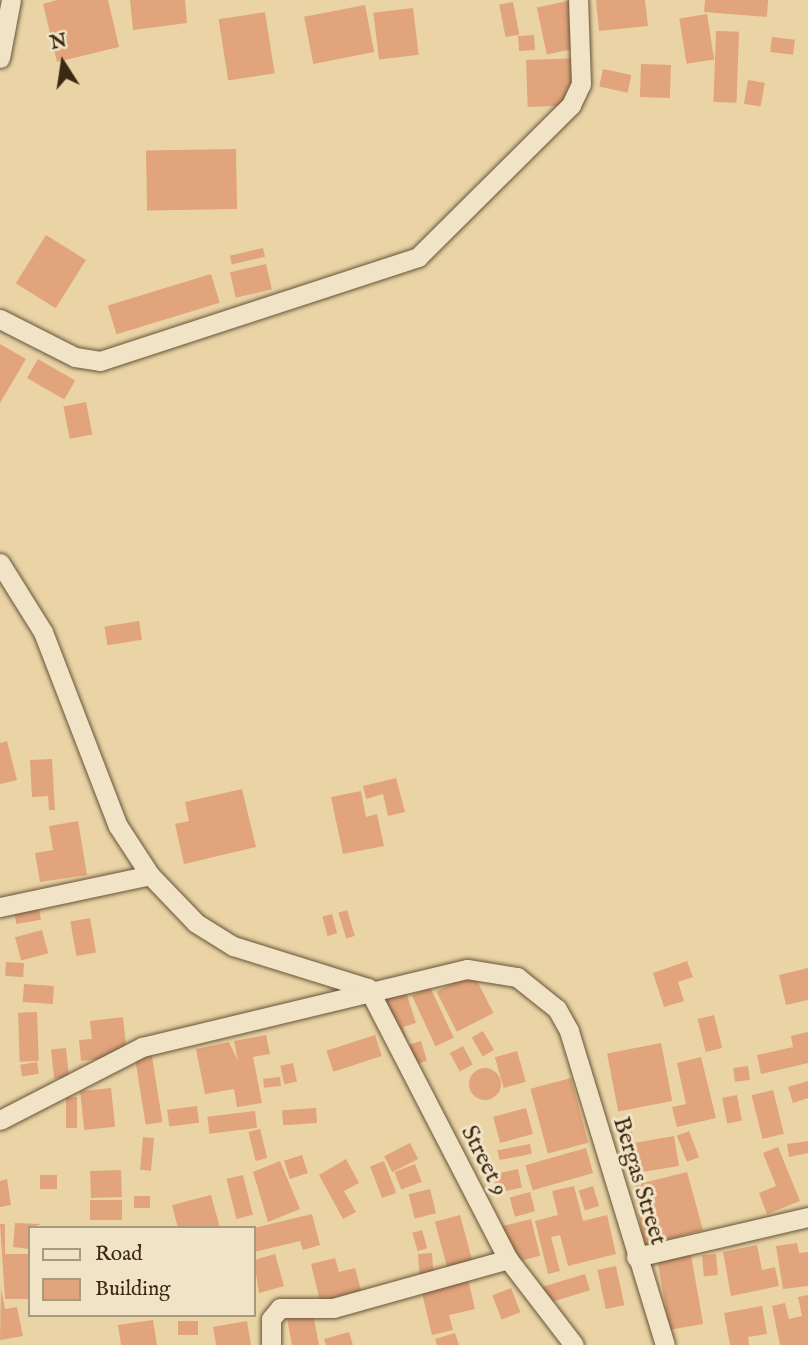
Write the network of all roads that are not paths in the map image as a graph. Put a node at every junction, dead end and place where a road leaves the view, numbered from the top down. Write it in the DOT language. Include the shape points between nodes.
graph roads {
  1 [pos="10,0"];
  2 [pos="578,0"];
  3 [pos="0,58"];
  4 [pos="0,319"];
  5 [pos="2,569"];
  6 [pos="149,875"];
  7 [pos="0,907"];
  8 [pos="368,988"];
  9 [pos="0,1120"];
  10 [pos="808,1217"];
  11 [pos="636,1257"];
  12 [pos="508,1259"];
  13 [pos="271,1345"];
  14 [pos="574,1345"];
  15 [pos="665,1345"];
  1 -- 3 [label="street"];
  2 -- 4 [label="street" via="581,84 571,105 418,257 100,361 75,357"];
  5 -- 6 [label="street" via="64,677 118,826"];
  6 -- 7 [label="street"];
  6 -- 8 [label="street" via="196,923 233,946"];
  8 -- 9 [label="street, Bergas Street" via="136,1049"];
  8 -- 11 [label="street, Bergas Street" via="492,970 539,990 569,1031"];
  8 -- 12 [label="street, Street 9"];
  10 -- 11 [label="street"];
  11 -- 15 [label="street, Bergas Street"];
  12 -- 13 [label="street" via="333,1308 280,1308 271,1319"];
  12 -- 14 [label="street, Street 9"];
}
